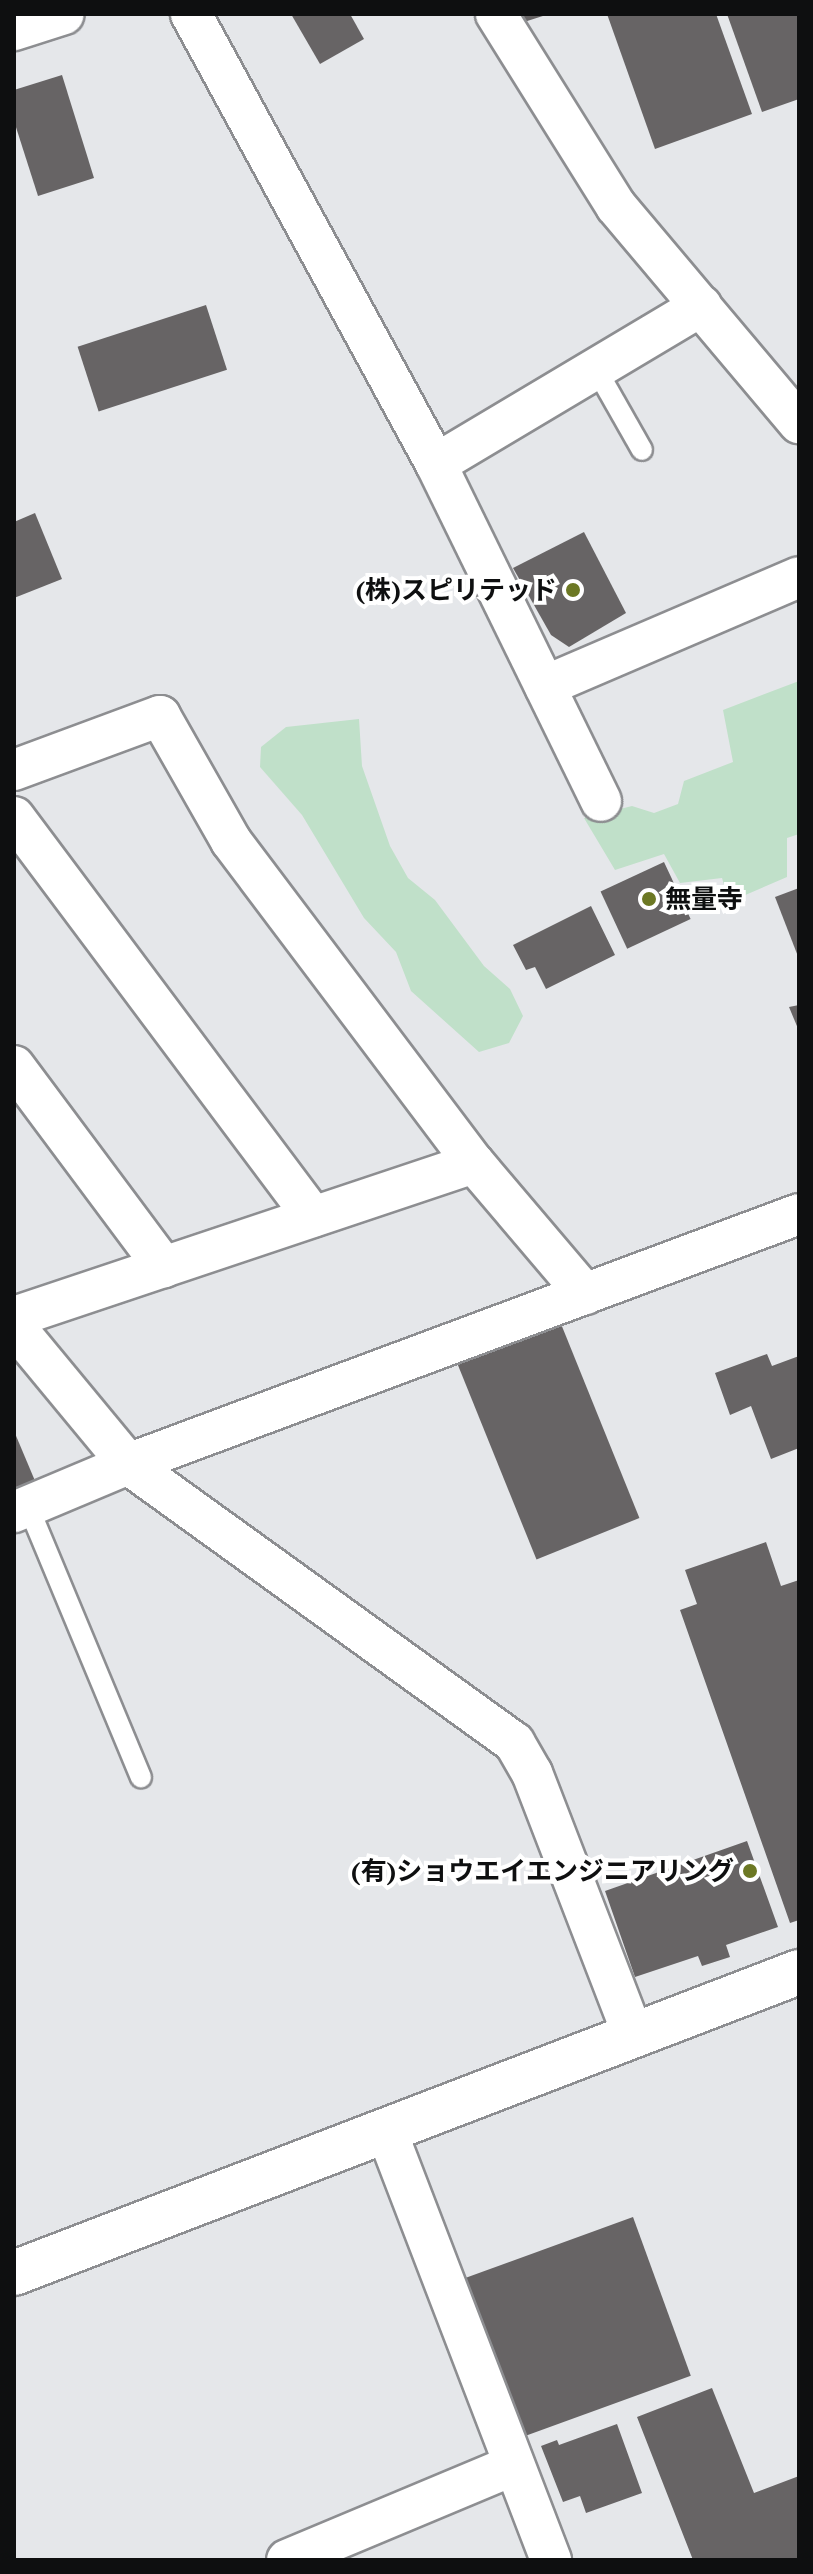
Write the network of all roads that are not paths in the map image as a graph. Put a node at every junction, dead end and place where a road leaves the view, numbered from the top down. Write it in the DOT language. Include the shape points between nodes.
graph roads {
  1 [pos="64,14"];
  2 [pos="191,14"];
  3 [pos="496,14"];
  4 [pos="14,30"];
  5 [pos="701,306"];
  6 [pos="596,369"];
  7 [pos="799,423"];
  8 [pos="642,450"];
  9 [pos="436,464"];
  10 [pos="799,577"];
  11 [pos="545,686"];
  12 [pos="14,770"];
  13 [pos="601,801"];
  14 [pos="14,817"];
  15 [pos="14,1066"];
  16 [pos="474,1163"];
  17 [pos="799,1214"];
  18 [pos="313,1217"];
  19 [pos="164,1267"];
  20 [pos="585,1294"];
  21 [pos="14,1317"];
  22 [pos="14,1326"];
  23 [pos="128,1464"];
  24 [pos="21,1509"];
  25 [pos="141,1777"];
  26 [pos="795,1978"];
  27 [pos="634,2037"];
  28 [pos="386,2130"];
  29 [pos="14,2273"];
  30 [pos="514,2465"];
  31 [pos="287,2560"];
  32 [pos="551,2560"];
  1 -- 4 [label="street"];
  2 -- 9 [label="street"];
  3 -- 5 [label="street" via="616,206"];
  5 -- 6 [label="street"];
  5 -- 7 [label="street"];
  6 -- 8 [label="lane"];
  6 -- 9 [label="street"];
  9 -- 11 [label="street"];
  10 -- 11 [label="street"];
  11 -- 13 [label="street"];
  12 -- 16 [label="street" via="160,716 231,841"];
  14 -- 18 [label="street"];
  15 -- 19 [label="street"];
  16 -- 18 [label="street"];
  16 -- 20 [label="street"];
  17 -- 20 [label="street"];
  18 -- 19 [label="street"];
  19 -- 21 [label="street"];
  20 -- 23 [label="street"];
  22 -- 23 [label="street"];
  23 -- 24 [label="street"];
  23 -- 27 [label="street" via="514,1742 532,1773"];
  24 -- 25 [label="lane"];
  26 -- 27 [label="street"];
  27 -- 28 [label="street"];
  28 -- 29 [label="street"];
  28 -- 30 [label="street"];
  30 -- 31 [label="street"];
  30 -- 32 [label="street"];
}
